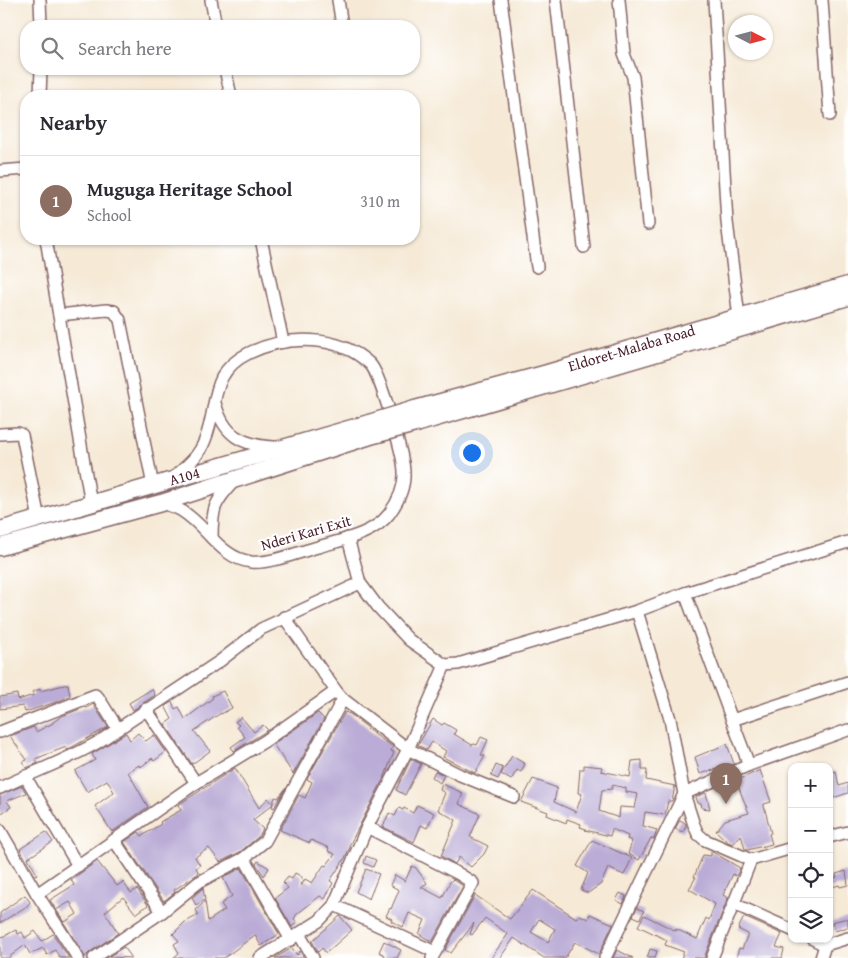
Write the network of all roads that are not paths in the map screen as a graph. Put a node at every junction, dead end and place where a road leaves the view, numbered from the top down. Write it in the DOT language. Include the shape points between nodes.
graph roads {
  1 [pos="40,0"];
  2 [pos="211,0"];
  3 [pos="338,0"];
  4 [pos="501,0"];
  5 [pos="556,0"];
  6 [pos="619,0"];
  7 [pos="714,0"];
  8 [pos="822,0"];
  9 [pos="41,20"];
  10 [pos="215,20"];
  11 [pos="341,20"];
  12 [pos="40,75"];
  13 [pos="226,75"];
  14 [pos="40,90"];
  15 [pos="230,90"];
  16 [pos="830,115"];
  17 [pos="20,169"];
  18 [pos="0,171"];
  19 [pos="648,224"];
  20 [pos="47,245"];
  21 [pos="262,245"];
  22 [pos="584,247"];
  23 [pos="537,267"];
  24 [pos="848,285"];
  25 [pos="848,297"];
  26 [pos="59,315"];
  27 [pos="739,317"];
  28 [pos="283,342"];
  29 [pos="214,402"];
  30 [pos="417,416"];
  31 [pos="371,429"];
  32 [pos="0,434"];
  33 [pos="284,448"];
  34 [pos="235,479"];
  35 [pos="161,484"];
  36 [pos="161,503"];
  37 [pos="91,504"];
  38 [pos="39,519"];
  39 [pos="0,530"];
  40 [pos="212,538"];
  41 [pos="348,538"];
  42 [pos="848,542"];
  43 [pos="0,547"];
  44 [pos="360,583"];
  45 [pos="685,593"];
  46 [pos="638,611"];
  47 [pos="284,617"];
  48 [pos="445,665"];
  49 [pos="848,682"];
  50 [pos="340,695"];
  51 [pos="146,710"];
  52 [pos="732,720"];
  53 [pos="118,729"];
  54 [pos="848,730"];
  55 [pos="0,732"];
  56 [pos="408,749"];
  57 [pos="748,765"];
  58 [pos="24,776"];
  59 [pos="196,783"];
  60 [pos="0,788"];
  61 [pos="684,794"];
  62 [pos="514,797"];
  63 [pos="367,826"];
  64 [pos="0,830"];
  65 [pos="848,832"];
  66 [pos="833,836"];
  67 [pos="114,840"];
  68 [pos="788,849"];
  69 [pos="244,858"];
  70 [pos="751,860"];
  71 [pos="78,866"];
  72 [pos="37,894"];
  73 [pos="734,904"];
  74 [pos="334,905"];
  75 [pos="162,912"];
  76 [pos="788,928"];
  77 [pos="295,937"];
  78 [pos="848,938"];
  79 [pos="833,942"];
  80 [pos="828,943"];
  81 [pos="434,955"];
  82 [pos="78,958"];
  83 [pos="94,958"];
  84 [pos="260,958"];
  85 [pos="312,958"];
  86 [pos="604,958"];
  87 [pos="712,958"];
  88 [pos="820,958"];
  1 -- 9 [label="street"];
  2 -- 10 [label="street"];
  3 -- 11 [label="street"];
  4 -- 23 [label="street"];
  5 -- 22 [label="street"];
  6 -- 19 [label="street" via="624,54 633,77"];
  7 -- 27 [label="street" via="727,222"];
  8 -- 16 [label="street"];
  12 -- 14 [label="street"];
  13 -- 15 [label="street"];
  17 -- 18 [label="street"];
  20 -- 26 [label="street"];
  21 -- 28 [label="street"];
  24 -- 27 [label="highway, Eldoret-Malaba Road"];
  25 -- 30 [label="highway, Eldoret-Malaba Road"];
  26 -- 35 [label="street" via="106,310 117,314"];
  26 -- 37 [label="street"];
  27 -- 30 [label="highway, Eldoret-Malaba Road" via="544,374"];
  28 -- 29 [label="street" via="236,360 224,374"];
  28 -- 41 [label="street, Nderi Kari Exit" via="308,340 347,349 372,366 389,409 404,472 400,496 386,517"];
  29 -- 33 [label="street" via="226,429 240,440 253,445"];
  29 -- 35 [label="street" via="206,438 198,454 187,467"];
  30 -- 31 [label="highway, bridge"];
  31 -- 33 [label="highway, A104"];
  31 -- 34 [label="highway"];
  32 -- 38 [label="street" via="22,435"];
  33 -- 35 [label="highway, A104"];
  34 -- 36 [label="highway"];
  34 -- 40 [label="street" via="215,506"];
  35 -- 37 [label="highway, A104"];
  36 -- 40 [label="street, Nderi Kari Exit" via="182,511"];
  36 -- 43 [label="highway"];
  37 -- 38 [label="highway, A104"];
  38 -- 39 [label="highway, A104"];
  40 -- 41 [label="street, Nderi Kari Exit" via="234,556 256,562"];
  41 -- 44 [label="street"];
  42 -- 45 [label="street"];
  44 -- 47 [label="street"];
  44 -- 48 [label="street" via="409,640"];
  45 -- 46 [label="street"];
  45 -- 52 [label="street"];
  46 -- 48 [label="street" via="458,664"];
  46 -- 61 [label="street" via="670,719"];
  47 -- 50 [label="street"];
  47 -- 51 [label="street" via="261,629 220,661"];
  48 -- 56 [label="street"];
  49 -- 52 [label="street"];
  50 -- 56 [label="street"];
  50 -- 59 [label="street"];
  50 -- 69 [label="street" via="264,841"];
  51 -- 53 [label="street"];
  51 -- 59 [label="street"];
  52 -- 57 [label="street"];
  53 -- 55 [label="street" via="95,695"];
  53 -- 58 [label="street" via="83,751"];
  54 -- 57 [label="street"];
  56 -- 62 [label="street"];
  56 -- 63 [label="street"];
  57 -- 61 [label="street"];
  58 -- 60 [label="street"];
  58 -- 71 [label="street"];
  59 -- 67 [label="street"];
  61 -- 70 [label="street" via="698,834"];
  61 -- 86 [label="street"];
  63 -- 74 [label="street"];
  63 -- 81 [label="street" via="473,883"];
  64 -- 72 [label="street"];
  65 -- 66 [label="street"];
  67 -- 71 [label="street"];
  67 -- 75 [label="street"];
  68 -- 70 [label="street"];
  69 -- 75 [label="street" via="199,882"];
  69 -- 77 [label="street"];
  70 -- 73 [label="street"];
  71 -- 72 [label="street"];
  72 -- 82 [label="street"];
  73 -- 76 [label="street"];
  73 -- 87 [label="street"];
  74 -- 77 [label="street" via="319,921"];
  74 -- 81 [label="street"];
  75 -- 83 [label="street"];
  77 -- 84 [label="street"];
  77 -- 85 [label="street"];
  78 -- 79 [label="street"];
  80 -- 88 [label="street"];
}
